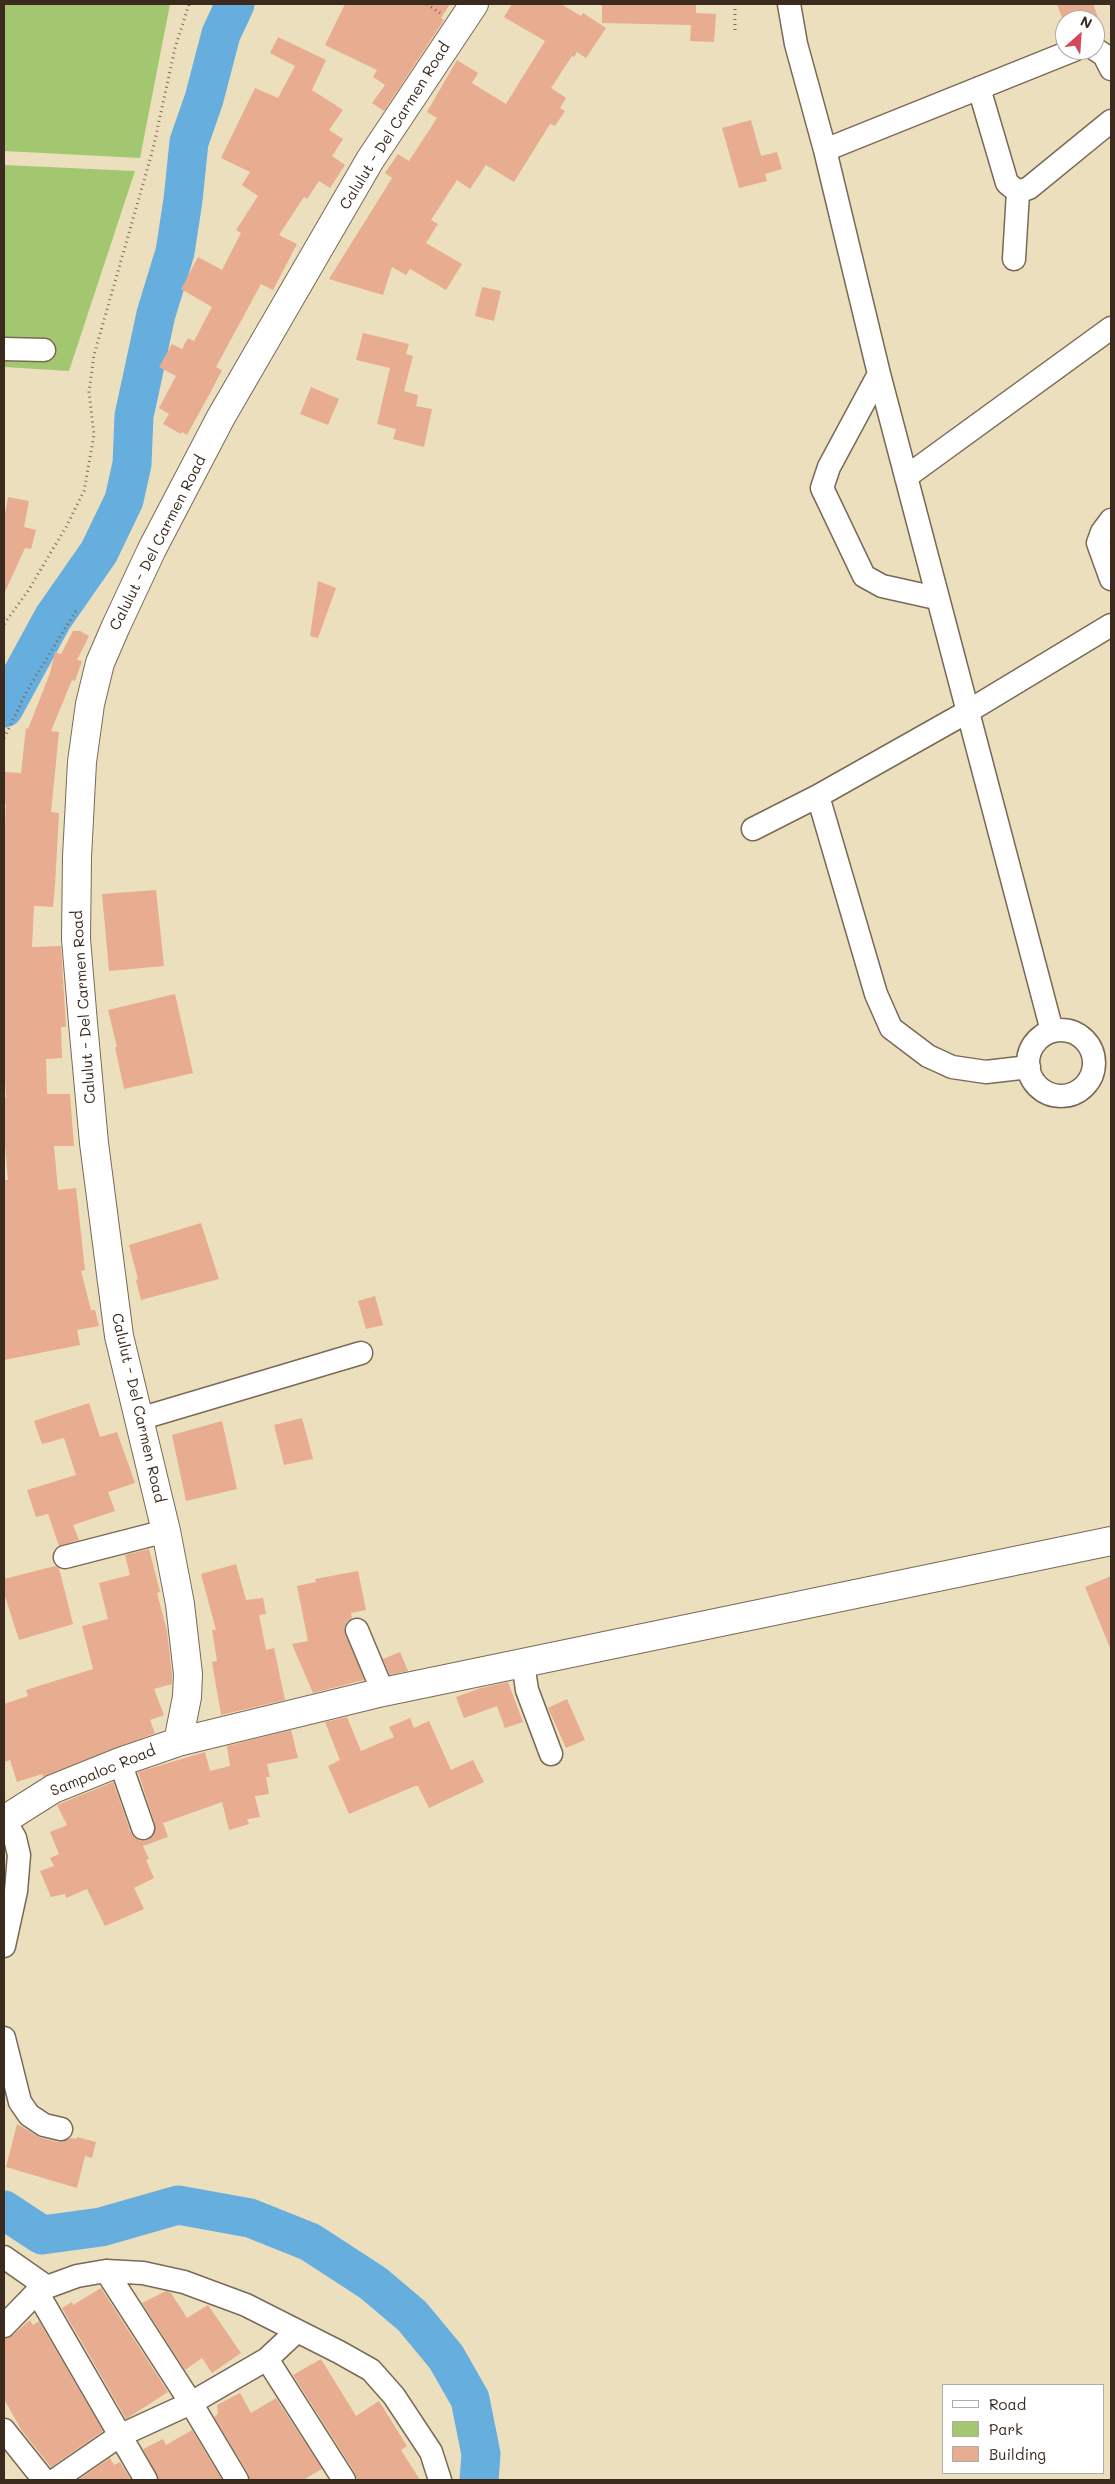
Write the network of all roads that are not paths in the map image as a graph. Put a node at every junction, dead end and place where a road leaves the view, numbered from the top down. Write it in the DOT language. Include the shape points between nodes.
graph roads {
  1 [pos="474,4"];
  2 [pos="789,4"];
  3 [pos="1105,57"];
  4 [pos="1055,58"];
  5 [pos="1111,69"];
  6 [pos="979,88"];
  7 [pos="1111,121"];
  8 [pos="825,150"];
  9 [pos="1018,192"];
  10 [pos="1014,259"];
  11 [pos="1111,328"];
  12 [pos="4,348"];
  13 [pos="44,350"];
  14 [pos="879,374"];
  15 [pos="906,477"];
  16 [pos="1111,520"];
  17 [pos="1111,579"];
  18 [pos="936,598"];
  19 [pos="1111,625"];
  20 [pos="967,712"];
  21 [pos="818,796"];
  22 [pos="753,829"];
  23 [pos="1052,1031"];
  24 [pos="1103,1058"];
  25 [pos="1029,1067"];
  26 [pos="361,1353"];
  27 [pos="139,1419"];
  28 [pos="166,1531"];
  29 [pos="1111,1541"];
  30 [pos="65,1557"];
  31 [pos="357,1630"];
  32 [pos="523,1663"];
  33 [pos="383,1692"];
  34 [pos="178,1742"];
  35 [pos="551,1754"];
  36 [pos="120,1762"];
  37 [pos="4,1820"];
  38 [pos="143,1828"];
  39 [pos="4,1946"];
  40 [pos="4,2038"];
  41 [pos="61,2129"];
  42 [pos="4,2258"];
  43 [pos="106,2271"];
  44 [pos="42,2290"];
  45 [pos="4,2326"];
  46 [pos="297,2332"];
  47 [pos="267,2360"];
  48 [pos="191,2403"];
  49 [pos="4,2430"];
  50 [pos="119,2436"];
  51 [pos="44,2480"];
  52 [pos="55,2480"];
  53 [pos="146,2480"];
  54 [pos="237,2480"];
  55 [pos="344,2480"];
  56 [pos="440,2480"];
  1 -- 27 [label="main road, Calulut - Del Carmen Road" via="370,160 221,417 152,549 100,663 90,704 82,762 76,939 105,1231 119,1336"];
  2 -- 8 [label="street" via="796,44"];
  3 -- 5 [label="street"];
  4 -- 6 [label="street"];
  6 -- 8 [label="street"];
  6 -- 9 [label="street" via="1007,183"];
  7 -- 9 [label="street" via="1029,188"];
  8 -- 14 [label="street"];
  9 -- 10 [label="street"];
  11 -- 15 [label="street"];
  12 -- 13 [label="street"];
  14 -- 15 [label="street"];
  14 -- 18 [label="street" via="829,468 822,488 864,576 882,586"];
  15 -- 18 [label="street"];
  16 -- 17 [label="street" via="1098,543"];
  18 -- 20 [label="street"];
  19 -- 20 [label="street"];
  20 -- 21 [label="street"];
  20 -- 23 [label="street"];
  21 -- 22 [label="street"];
  21 -- 25 [label="street" via="876,994 891,1028 928,1056 952,1067 986,1072"];
  23 -- 24 [label="street" via="1071,1031"];
  23 -- 25 [label="street" via="1038,1039 1030,1052"];
  24 -- 25 [label="street" via="1082,1089 1066,1096 1049,1094 1035,1083"];
  26 -- 27 [label="street"];
  27 -- 28 [label="main road, Calulut - Del Carmen Road"];
  28 -- 30 [label="street"];
  28 -- 34 [label="main road, Calulut - Del Carmen Road" via="180,1604 188,1674"];
  29 -- 32 [label="main road, Sampaloc Road"];
  31 -- 33 [label="street"];
  32 -- 33 [label="main road, Sampaloc Road"];
  32 -- 35 [label="street" via="527,1690"];
  33 -- 34 [label="main road, Sampaloc Road"];
  34 -- 36 [label="main road, Sampaloc Road"];
  36 -- 37 [label="main road, Sampaloc Road" via="53,1789"];
  36 -- 38 [label="street"];
  37 -- 39 [label="street" via="15,1838 19,1855 16,1891"];
  40 -- 41 [label="street" via="20,2102 29,2115 44,2125"];
  42 -- 44 [label="street"];
  43 -- 44 [label="street" via="77,2276"];
  43 -- 46 [label="street" via="143,2273 184,2282 246,2304"];
  43 -- 48 [label="street"];
  44 -- 45 [label="street"];
  44 -- 50 [label="street"];
  46 -- 47 [label="street"];
  46 -- 56 [label="street" via="371,2370 394,2396 431,2452"];
  47 -- 48 [label="street"];
  47 -- 55 [label="street"];
  48 -- 50 [label="street"];
  48 -- 54 [label="street"];
  49 -- 51 [label="street"];
  50 -- 52 [label="street"];
  50 -- 53 [label="street"];
}
